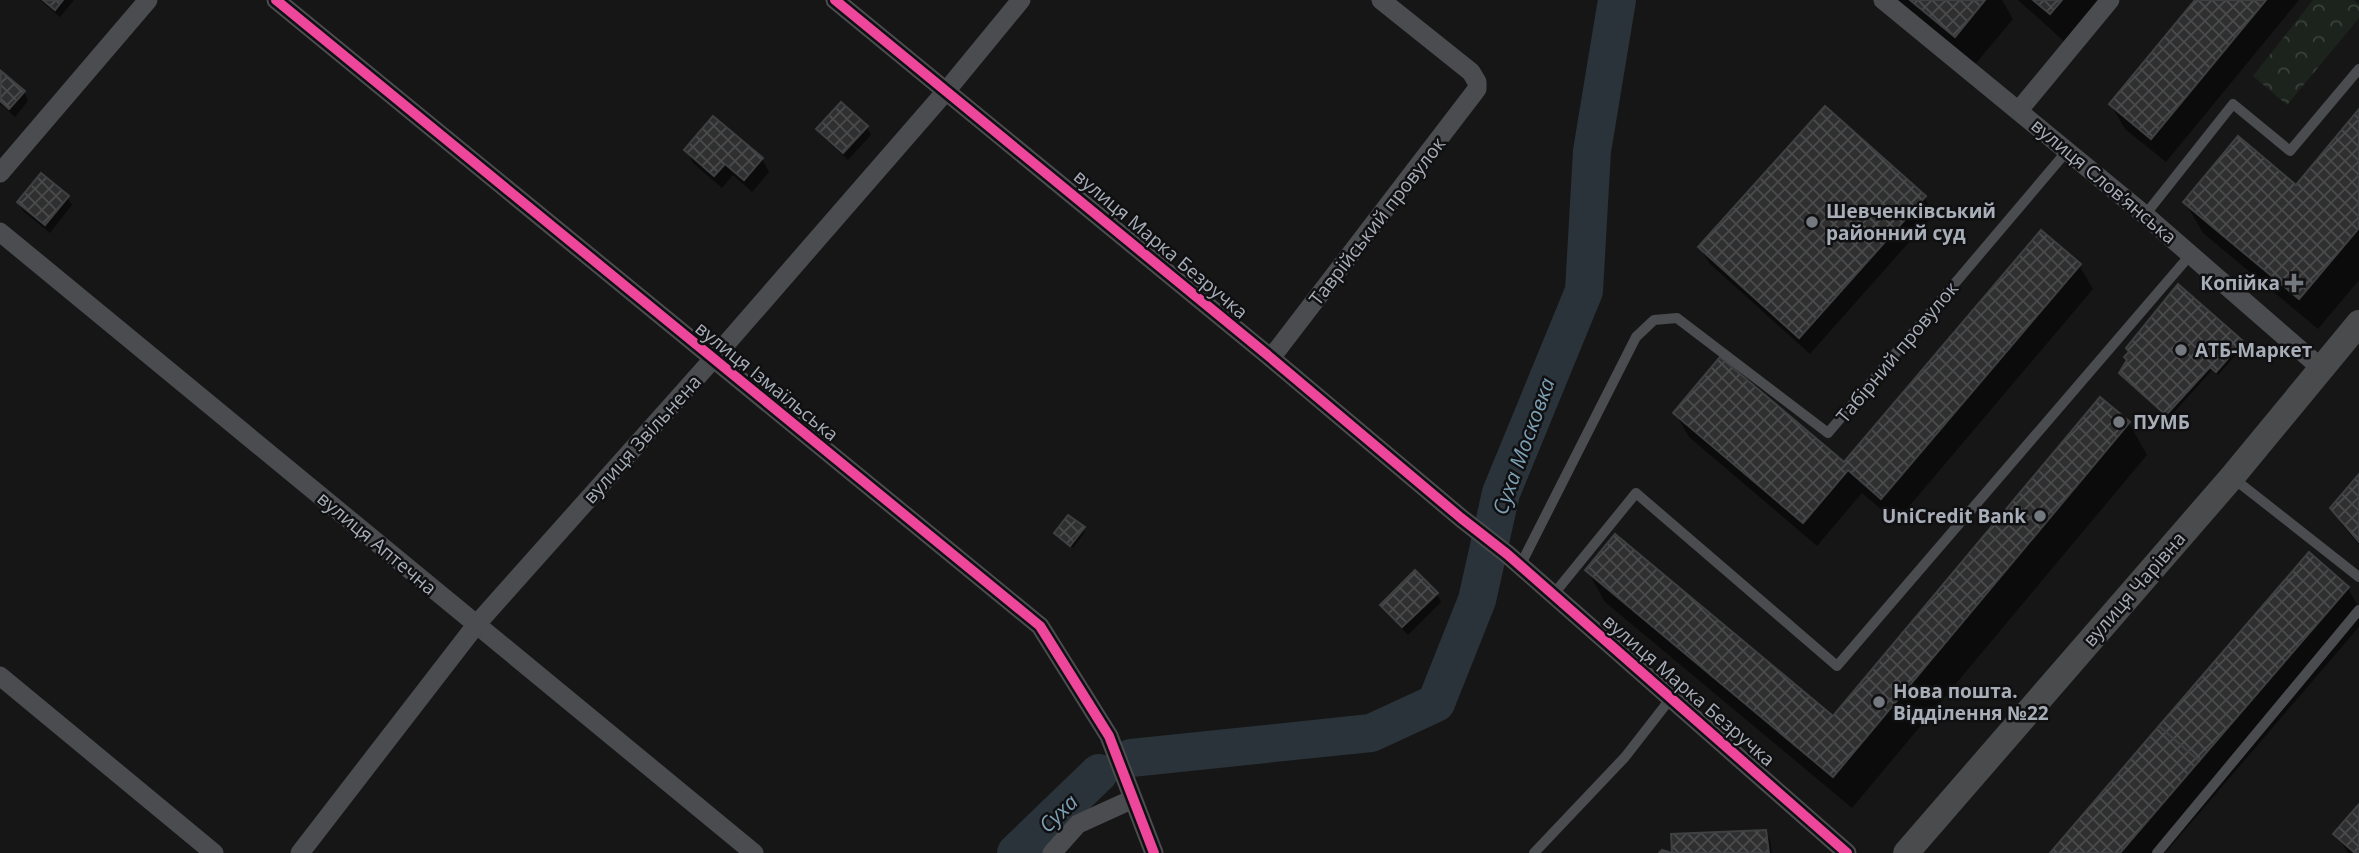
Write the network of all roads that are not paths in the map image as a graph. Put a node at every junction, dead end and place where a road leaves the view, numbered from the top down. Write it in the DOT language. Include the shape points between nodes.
graph roads {
  1 [pos="148,0"];
  2 [pos="276,0"];
  3 [pos="835,0"];
  4 [pos="1021,0"];
  5 [pos="1381,0"];
  6 [pos="1884,0"];
  7 [pos="2110,0"];
  8 [pos="2359,69"];
  9 [pos="947,90"];
  10 [pos="2019,110"];
  11 [pos="2067,150"];
  12 [pos="0,173"];
  13 [pos="2145,215"];
  14 [pos="0,232"];
  15 [pos="2191,254"];
  16 [pos="2359,323"];
  17 [pos="1271,358"];
  18 [pos="713,359"];
  19 [pos="2321,368"];
  20 [pos="2232,477"];
  21 [pos="1514,560"];
  22 [pos="2359,577"];
  23 [pos="1553,595"];
  24 [pos="2359,610"];
  25 [pos="476,625"];
  26 [pos="0,676"];
  27 [pos="1671,698"];
  28 [pos="1133,799"];
  29 [pos="214,853"];
  30 [pos="300,853"];
  31 [pos="754,853"];
  32 [pos="1052,853"];
  33 [pos="1154,853"];
  34 [pos="1534,853"];
  35 [pos="1847,853"];
  36 [pos="1906,853"];
  37 [pos="2157,853"];
  1 -- 12 [label="street"];
  2 -- 18 [label="street, вулиця Ізмаїльська"];
  3 -- 9 [label="street, вулиця Марка Безручка"];
  4 -- 9 [label="street, вулиця Звільнена"];
  5 -- 17 [label="street, Таврійський провулок" via="1471,72 1477,82 1473,96"];
  6 -- 10 [label="street, вулиця Слов’янська"];
  7 -- 10 [label="street"];
  8 -- 13 [label="lane" via="2290,151 2232,104"];
  9 -- 17 [label="street, вулиця Марка Безручка"];
  9 -- 18 [label="street, вулиця Звільнена"];
  10 -- 11 [label="street, вулиця Слов’янська"];
  11 -- 13 [label="street, вулиця Слов’янська"];
  11 -- 21 [label="lane, Табірний провулок" via="1828,433 1677,318 1654,320 1636,337"];
  13 -- 15 [label="street, вулиця Слов’янська"];
  14 -- 25 [label="street, вулиця Аптечна"];
  15 -- 19 [label="street, вулиця Слов’янська"];
  15 -- 23 [label="lane" via="1837,666 1636,493"];
  16 -- 19 [label="street, вулиця Чарівна"];
  17 -- 21 [label="street, вулиця Марка Безручка"];
  18 -- 25 [label="street, вулиця Звільнена"];
  18 -- 28 [label="street, вулиця Ізмаїльська" via="1040,626 1109,736"];
  19 -- 20 [label="street, вулиця Чарівна"];
  20 -- 22 [label="lane"];
  20 -- 36 [label="street, вулиця Чарівна"];
  21 -- 23 [label="street, вулиця Марка Безручка"];
  23 -- 27 [label="street, вулиця Марка Безручка"];
  24 -- 37 [label="lane"];
  25 -- 30 [label="street, вулиця Звільнена"];
  25 -- 31 [label="street, вулиця Аптечна"];
  26 -- 29 [label="street"];
  27 -- 34 [label="lane" via="1625,757"];
  27 -- 35 [label="street, вулиця Марка Безручка"];
  28 -- 32 [label="street" via="1078,824"];
  28 -- 33 [label="street, вулиця Ізмаїльська"];
}
